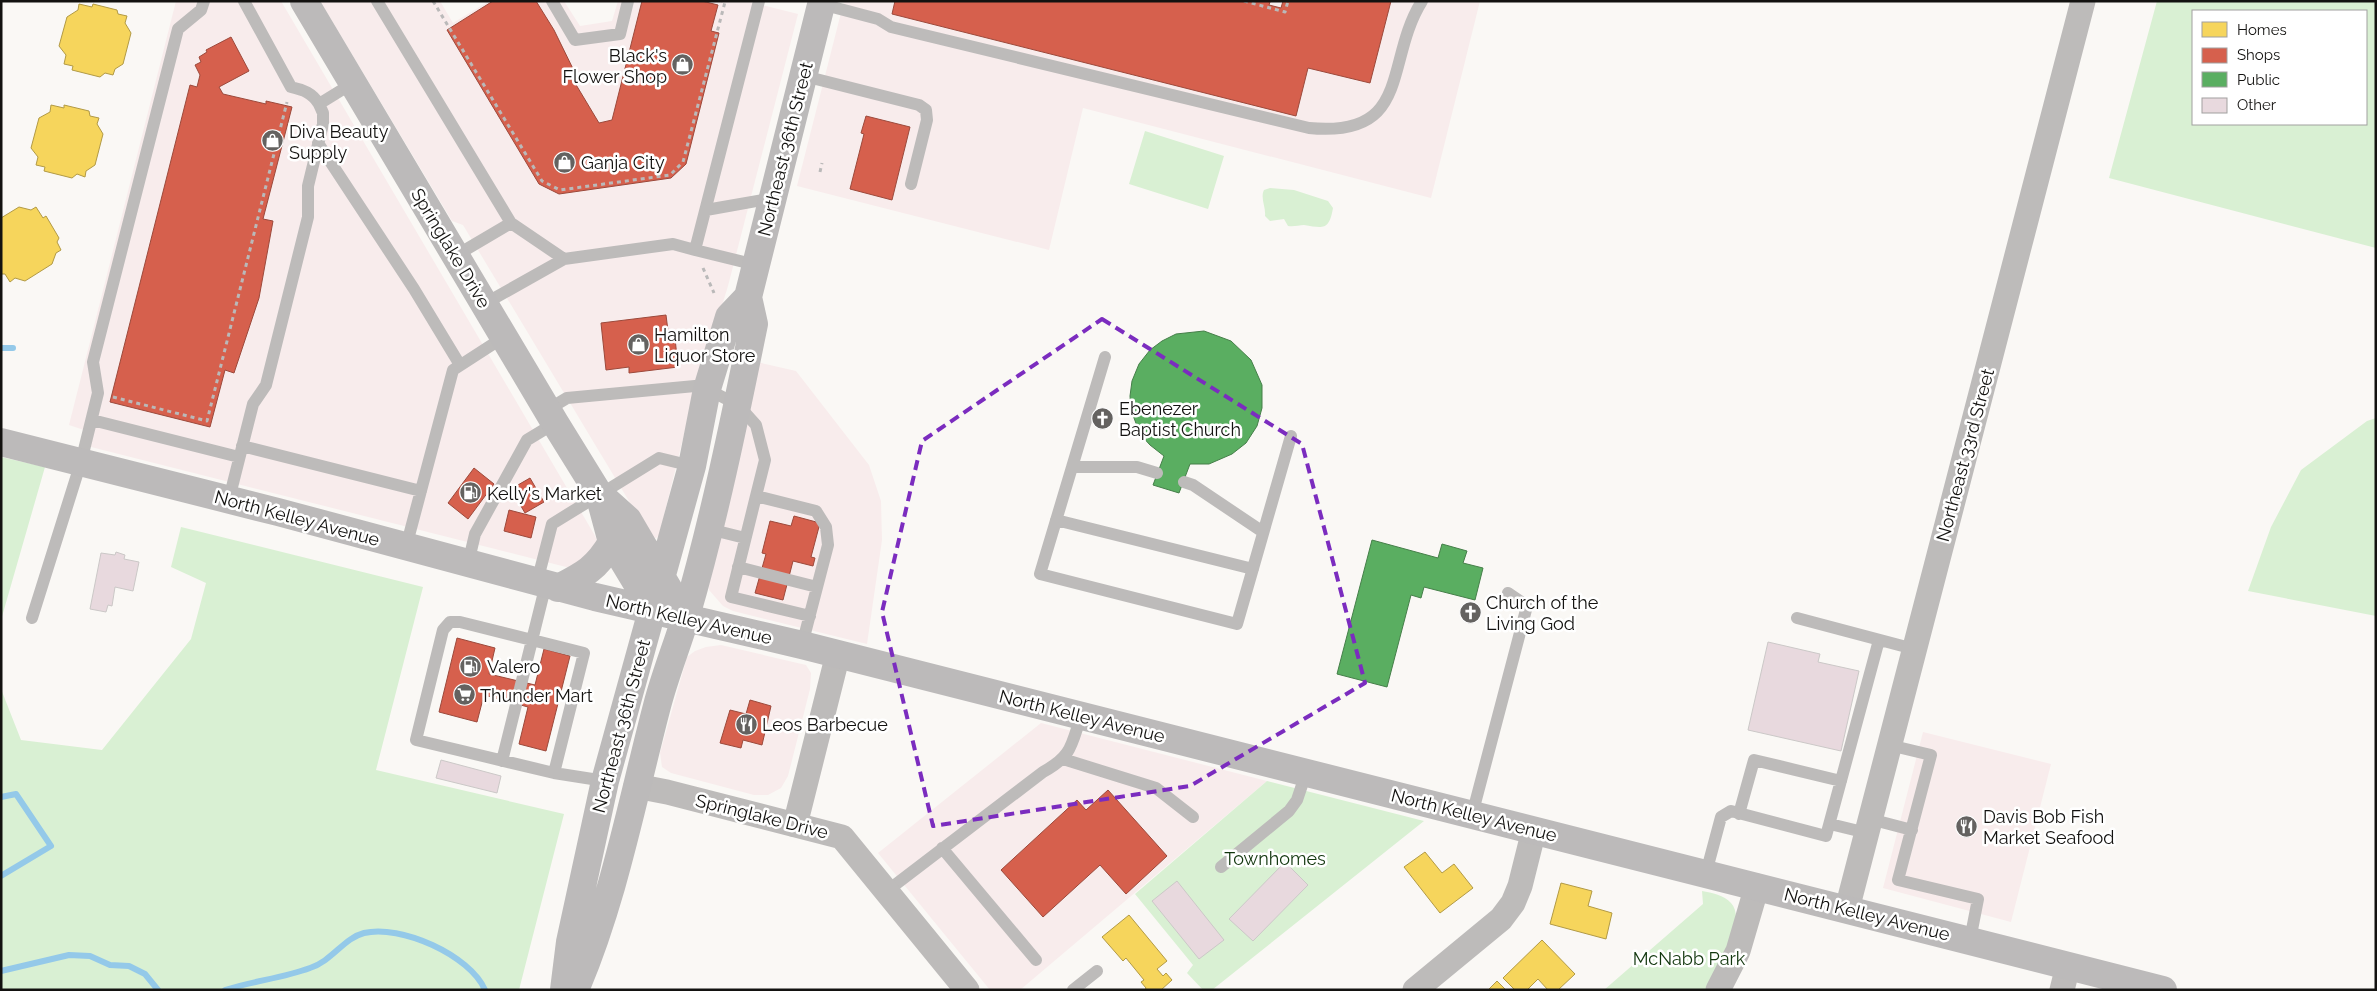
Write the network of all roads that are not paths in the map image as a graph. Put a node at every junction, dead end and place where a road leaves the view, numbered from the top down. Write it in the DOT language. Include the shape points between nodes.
graph roads {
  1 [pos="204,1"];
  2 [pos="244,1"];
  3 [pos="304,1"];
  4 [pos="377,1"];
  5 [pos="552,1"];
  6 [pos="628,1"];
  7 [pos="759,1"];
  8 [pos="1422,1"];
  9 [pos="2082,1"];
  10 [pos="822,3"];
  11 [pos="857,7"];
  12 [pos="804,76"];
  13 [pos="353,84"];
  14 [pos="319,104"];
  15 [pos="318,143"];
  16 [pos="911,184"];
  17 [pos="774,198"];
  18 [pos="706,210"];
  19 [pos="511,223"];
  20 [pos="695,250"];
  21 [pos="455,256"];
  22 [pos="564,259"];
  23 [pos="756,265"];
  24 [pos="748,296"];
  25 [pos="484,304"];
  26 [pos="504,338"];
  27 [pos="1105,357"];
  28 [pos="460,365"];
  29 [pos="707,389"];
  30 [pos="738,405"];
  31 [pos="551,416"];
  32 [pos="92,420"];
  33 [pos="1291,436"];
  34 [pos="1,442"];
  35 [pos="241,452"];
  36 [pos="81,462"];
  37 [pos="692,466"];
  38 [pos="1072,467"];
  39 [pos="1157,473"];
  40 [pos="1184,482"];
  41 [pos="421,491"];
  42 [pos="599,494"];
  43 [pos="756,496"];
  44 [pos="229,499"];
  45 [pos="1056,520"];
  46 [pos="709,529"];
  47 [pos="1263,532"];
  48 [pos="745,538"];
  49 [pos="612,542"];
  50 [pos="406,547"];
  51 [pos="468,564"];
  52 [pos="738,567"];
  53 [pos="1252,569"];
  54 [pos="662,577"];
  55 [pos="547,585"];
  56 [pos="817,587"];
  57 [pos="1508,593"];
  58 [pos="652,610"];
  59 [pos="810,616"];
  60 [pos="685,617"];
  61 [pos="32,618"];
  62 [pos="1797,618"];
  63 [pos="532,640"];
  64 [pos="1879,640"];
  65 [pos="802,645"];
  66 [pos="1914,649"];
  67 [pos="838,654"];
  68 [pos="1081,716"];
  69 [pos="1889,746"];
  70 [pos="1063,759"];
  71 [pos="502,761"];
  72 [pos="1306,773"];
  73 [pos="554,774"];
  74 [pos="605,781"];
  75 [pos="1841,782"];
  76 [pos="636,786"];
  77 [pos="1739,814"];
  78 [pos="1472,815"];
  79 [pos="1193,817"];
  80 [pos="1830,824"];
  81 [pos="795,825"];
  82 [pos="1869,826"];
  83 [pos="1534,830"];
  84 [pos="1912,830"];
  85 [pos="942,848"];
  86 [pos="1221,867"];
  87 [pos="1706,873"];
  88 [pos="1757,886"];
  89 [pos="887,891"];
  90 [pos="1847,909"];
  91 [pos="1970,940"];
  92 [pos="1036,960"];
  93 [pos="1097,971"];
  94 [pos="2065,978"];
  95 [pos="564,990"];
  96 [pos="575,990"];
  97 [pos="967,990"];
  98 [pos="1073,990"];
  99 [pos="1415,990"];
  100 [pos="1718,990"];
  101 [pos="2163,990"];
  1 -- 32 [label="lane" via="201,10 178,29 93,362 98,393"];
  2 -- 14 [label="lane" via="291,87 306,91"];
  3 -- 13 [label="main road, Springlake Drive"];
  4 -- 19 [label="lane"];
  5 -- 6 [label="lane" via="575,40 620,34"];
  7 -- 18 [label="lane"];
  8 -- 11 [label="lane" via="1410,19 1393,87 1386,102 1375,114 1352,126 1333,130 1309,128 891,27"];
  9 -- 66 [label="street, Northeast 33rd Street"];
  10 -- 11 [label="lane"];
  10 -- 12 [label="main road, Northeast 36th Street"];
  12 -- 16 [label="lane" via="919,105 926,110 927,120"];
  12 -- 17 [label="main road, Northeast 36th Street"];
  13 -- 14 [label="lane"];
  13 -- 21 [label="main road, Springlake Drive"];
  14 -- 15 [label="lane" via="323,119"];
  15 -- 28 [label="lane"];
  15 -- 35 [label="lane" via="308,186 308,217 266,385 253,404"];
  17 -- 18 [label="lane"];
  17 -- 23 [label="main road, Northeast 36th Street"];
  18 -- 20 [label="lane"];
  19 -- 21 [label="lane"];
  19 -- 22 [label="lane"];
  20 -- 22 [label="lane" via="673,244"];
  20 -- 23 [label="lane"];
  21 -- 25 [label="main road, Springlake Drive"];
  22 -- 25 [label="lane"];
  23 -- 24 [label="main road, Northeast 36th Street"];
  24 -- 29 [label="main road, Northeast 36th Street" via="729,317"];
  24 -- 30 [label="main road, Northeast 36th Street" via="754,324"];
  25 -- 26 [label="main road, Springlake Drive"];
  26 -- 28 [label="lane"];
  26 -- 31 [label="main road, Springlake Drive"];
  27 -- 38 [label="lane"];
  28 -- 41 [label="lane" via="453,370"];
  29 -- 30 [label="lane"];
  29 -- 31 [label="lane" via="695,386 567,398"];
  29 -- 37 [label="main road, Northeast 36th Street"];
  30 -- 43 [label="lane" via="756,425 764,460"];
  30 -- 46 [label="main road, Northeast 36th Street"];
  31 -- 42 [label="main road, Springlake Drive"];
  31 -- 51 [label="lane" via="528,440 475,534"];
  32 -- 35 [label="lane"];
  32 -- 36 [label="lane"];
  33 -- 47 [label="lane"];
  34 -- 36 [label="main road, North Kelley Avenue"];
  35 -- 41 [label="lane"];
  35 -- 44 [label="lane"];
  36 -- 44 [label="main road, North Kelley Avenue"];
  36 -- 61 [label="lane"];
  37 -- 42 [label="lane" via="659,458"];
  37 -- 54 [label="main road, Northeast 36th Street"];
  38 -- 39 [label="lane" via="1137,467"];
  38 -- 45 [label="lane"];
  40 -- 47 [label="lane"];
  41 -- 50 [label="lane"];
  42 -- 49 [label="main road, Springlake Drive"];
  42 -- 54 [label="main road, Springlake Drive" via="628,520"];
  42 -- 55 [label="lane" via="552,524"];
  43 -- 48 [label="lane"];
  43 -- 56 [label="lane" via="816,511 826,528 828,545"];
  44 -- 50 [label="main road, North Kelley Avenue"];
  45 -- 53 [label="lane"];
  45 -- 53 [label="lane" via="1040,574 1199,615 1237,624"];
  46 -- 48 [label="lane"];
  46 -- 60 [label="main road, Northeast 36th Street"];
  47 -- 53 [label="lane"];
  48 -- 52 [label="lane"];
  49 -- 55 [label="main road" via="589,572"];
  49 -- 58 [label="main road, Springlake Drive"];
  50 -- 51 [label="main road, North Kelley Avenue"];
  51 -- 55 [label="main road, North Kelley Avenue"];
  52 -- 56 [label="lane"];
  52 -- 59 [label="lane" via="731,597"];
  54 -- 58 [label="main road, Northeast 36th Street"];
  54 -- 60 [label="main road, Springlake Drive"];
  55 -- 58 [label="main road, North Kelley Avenue"];
  55 -- 63 [label="lane"];
  56 -- 59 [label="lane"];
  57 -- 78 [label="lane" via="1527,606"];
  58 -- 60 [label="main road, North Kelley Avenue"];
  58 -- 74 [label="main road, Northeast 36th Street"];
  59 -- 65 [label="lane"];
  60 -- 65 [label="main road, North Kelley Avenue"];
  60 -- 76 [label="main road, Northeast 36th Street" via="666,670"];
  62 -- 64 [label="lane"];
  63 -- 71 [label="lane"];
  63 -- 71 [label="lane" via="460,622 450,622 443,630 416,740"];
  63 -- 73 [label="lane" via="584,653"];
  64 -- 66 [label="lane"];
  64 -- 75 [label="lane"];
  65 -- 67 [label="main road, North Kelley Avenue"];
  66 -- 69 [label="street, Northeast 33rd Street"];
  67 -- 68 [label="main road, North Kelley Avenue"];
  67 -- 81 [label="street"];
  68 -- 70 [label="lane" via="1068,754"];
  68 -- 72 [label="main road, North Kelley Avenue"];
  69 -- 82 [label="street, Northeast 33rd Street"];
  69 -- 84 [label="lane" via="1931,755"];
  70 -- 79 [label="lane" via="1156,788"];
  70 -- 85 [label="lane"];
  71 -- 73 [label="lane"];
  72 -- 78 [label="main road, North Kelley Avenue"];
  72 -- 86 [label="lane" via="1297,800 1289,811"];
  73 -- 74 [label="lane"];
  74 -- 76 [label="main road"];
  74 -- 95 [label="main road, Northeast 36th Street" via="570,942"];
  75 -- 77 [label="lane" via="1754,760"];
  75 -- 80 [label="lane"];
  76 -- 81 [label="street, Springlake Drive"];
  76 -- 96 [label="main road, Northeast 36th Street" via="596,937"];
  77 -- 80 [label="lane" via="1826,836"];
  77 -- 87 [label="lane" via="1731,811 1721,817"];
  78 -- 83 [label="main road, North Kelley Avenue"];
  80 -- 82 [label="lane"];
  81 -- 89 [label="street, Springlake Drive" via="842,837"];
  82 -- 84 [label="lane"];
  82 -- 90 [label="street, Northeast 33rd Street"];
  83 -- 87 [label="main road, North Kelley Avenue"];
  83 -- 99 [label="street" via="1513,903 1501,919"];
  84 -- 91 [label="lane" via="1898,880 1978,899"];
  85 -- 89 [label="lane"];
  85 -- 92 [label="lane"];
  87 -- 88 [label="main road, North Kelley Avenue"];
  88 -- 90 [label="main road, North Kelley Avenue"];
  88 -- 100 [label="street" via="1738,951"];
  89 -- 97 [label="street, Springlake Drive"];
  90 -- 91 [label="main road, North Kelley Avenue"];
  91 -- 94 [label="main road, North Kelley Avenue"];
  93 -- 98 [label="lane"];
  94 -- 101 [label="main road, North Kelley Avenue"];
}
